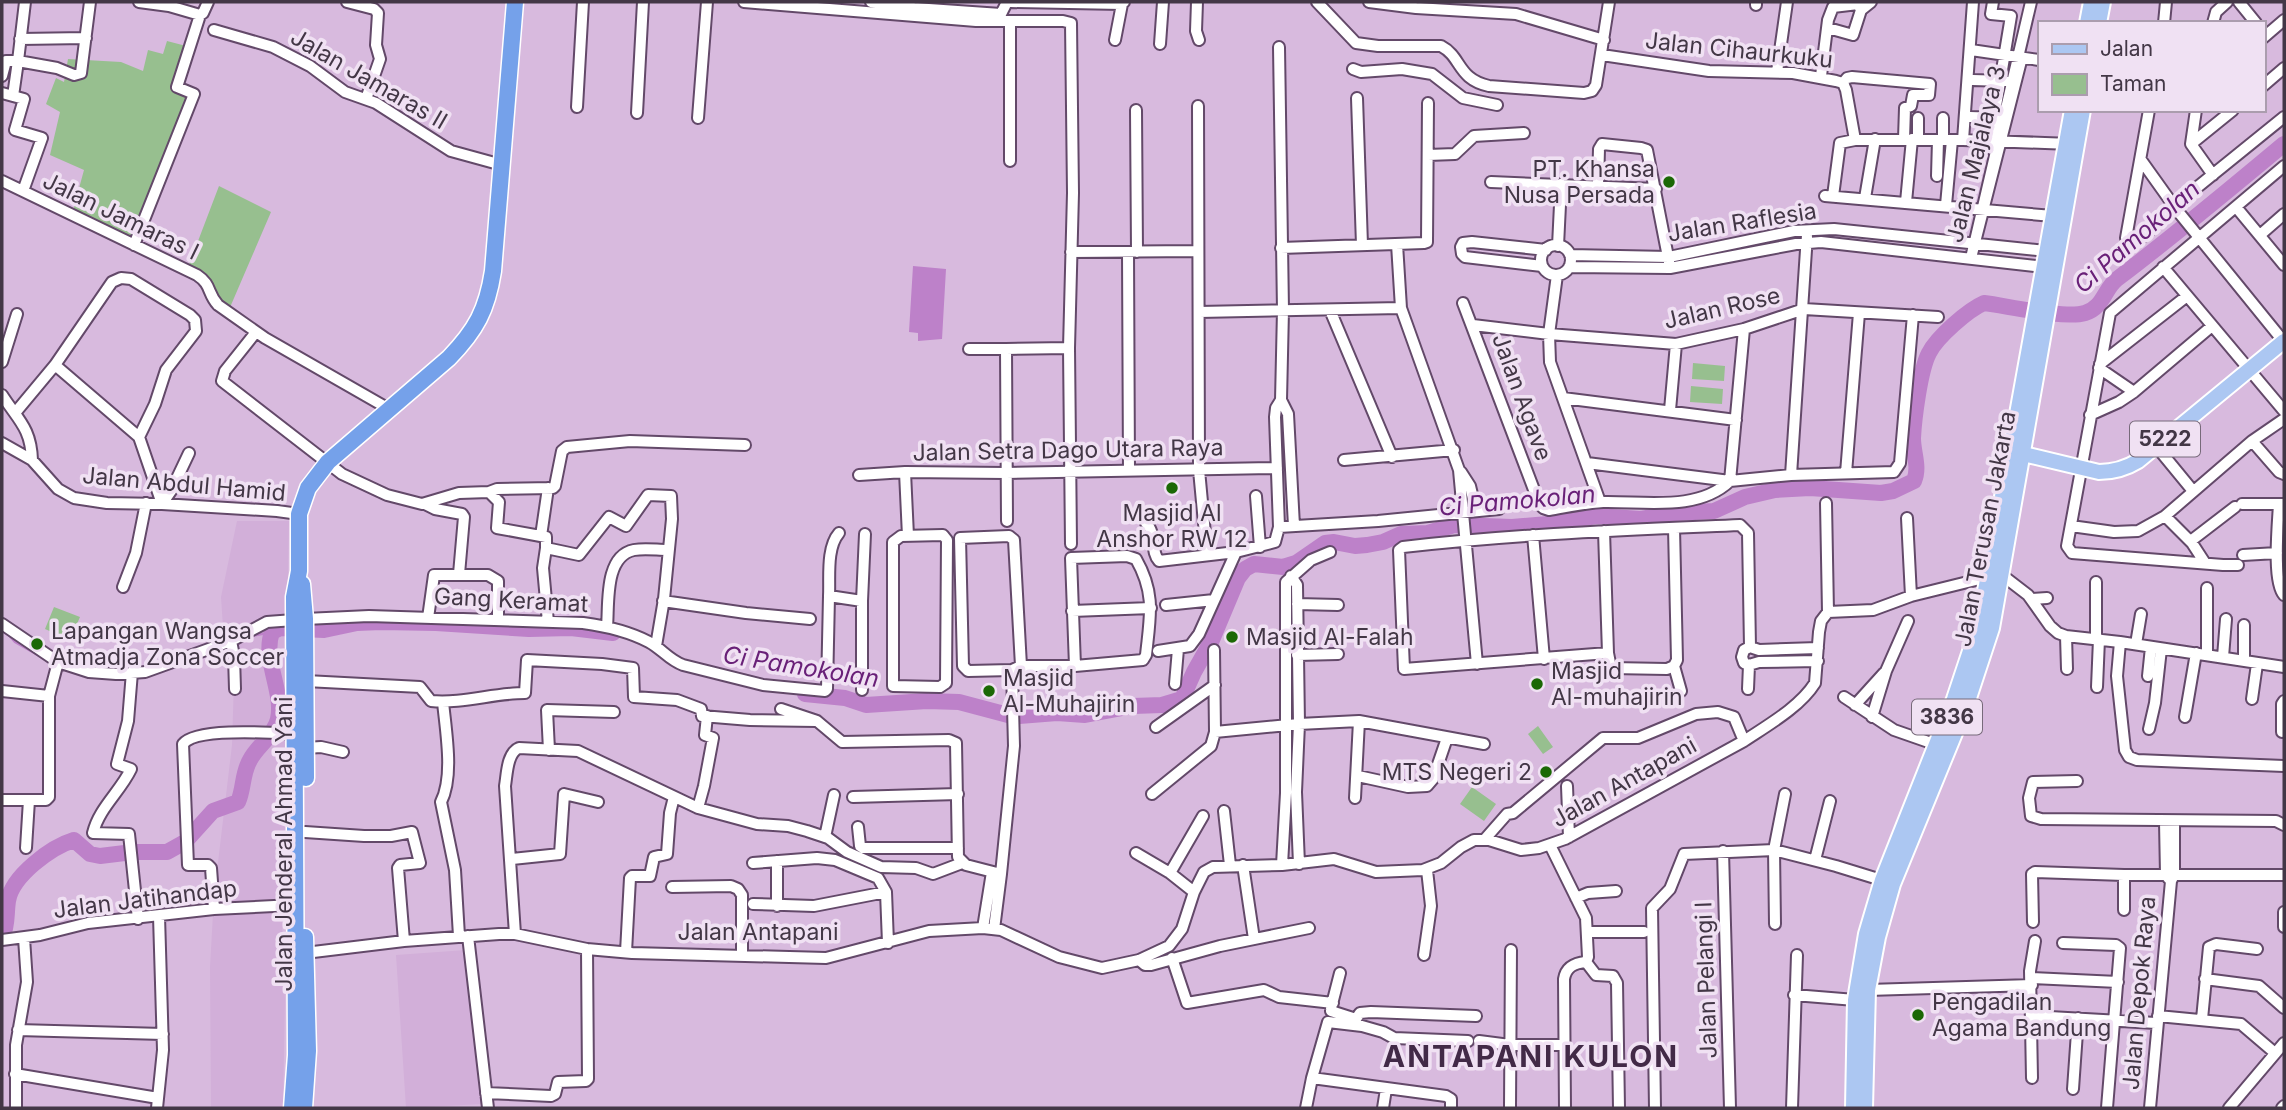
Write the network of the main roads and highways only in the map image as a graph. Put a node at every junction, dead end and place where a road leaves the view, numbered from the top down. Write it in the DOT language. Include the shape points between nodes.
graph roads {
  1 [pos="515,2"];
  2 [pos="2091,2"];
  3 [pos="2103,2"];
  4 [pos="2093,21"];
  5 [pos="2094,21"];
  6 [pos="2072,112"];
  7 [pos="2083,112"];
  8 [pos="2071,144"];
  9 [pos="2059,216"];
  10 [pos="2044,299"];
  11 [pos="2284,342"];
  12 [pos="2017,453"];
  13 [pos="300,642"];
  14 [pos="1961,702"];
  15 [pos="1888,882"];
  16 [pos="292,1108"];
  17 [pos="304,1108"];
  18 [pos="1853,1108"];
  19 [pos="1865,1108"];
  1 -- 13 [label="highway, Jalan Jenderal Ahmad Yani" via="494,271 482,316 449,358 328,462 308,488 299,514 299,571 304,592"];
  2 -- 4 [label="main road"];
  3 -- 5 [label="main road"];
  6 -- 8 [label="main road, Jalan Terusan Jakarta / 3836"];
  7 -- 8 [label="main road, Jalan Terusan Jakarta / 3836"];
  8 -- 9 [label="main road, Jalan Terusan Jakarta / 3836"];
  9 -- 10 [label="main road, Jalan Terusan Jakarta / 3836"];
  9 -- 10 [label="main road, Jalan Terusan Jakarta / 3836" via="2043,267"];
  10 -- 12 [label="main road, Jalan Terusan Jakarta / 3836"];
  11 -- 12 [label="main road, 5222" via="2127,468 2113,472 2080,469"];
  12 -- 14 [label="main road, Jalan Terusan Jakarta / 3836" via="1995,576 1992,628"];
  13 -- 16 [label="highway, Jalan Jenderal Ahmad Yani"];
  13 -- 17 [label="highway, Jalan Jenderal Ahmad Yani" via="306,681 308,1051"];
  14 -- 15 [label="main road, Jalan Terusan Jakarta / 3836"];
  14 -- 15 [label="main road, Jalan Terusan Jakarta / 3836" via="1937,745"];
  15 -- 18 [label="main road, Jalan Terusan Jakarta / 3836" via="1866,934 1854,1000"];
  15 -- 19 [label="main road, Jalan Terusan Jakarta / 3836" via="1878,937"];
}
